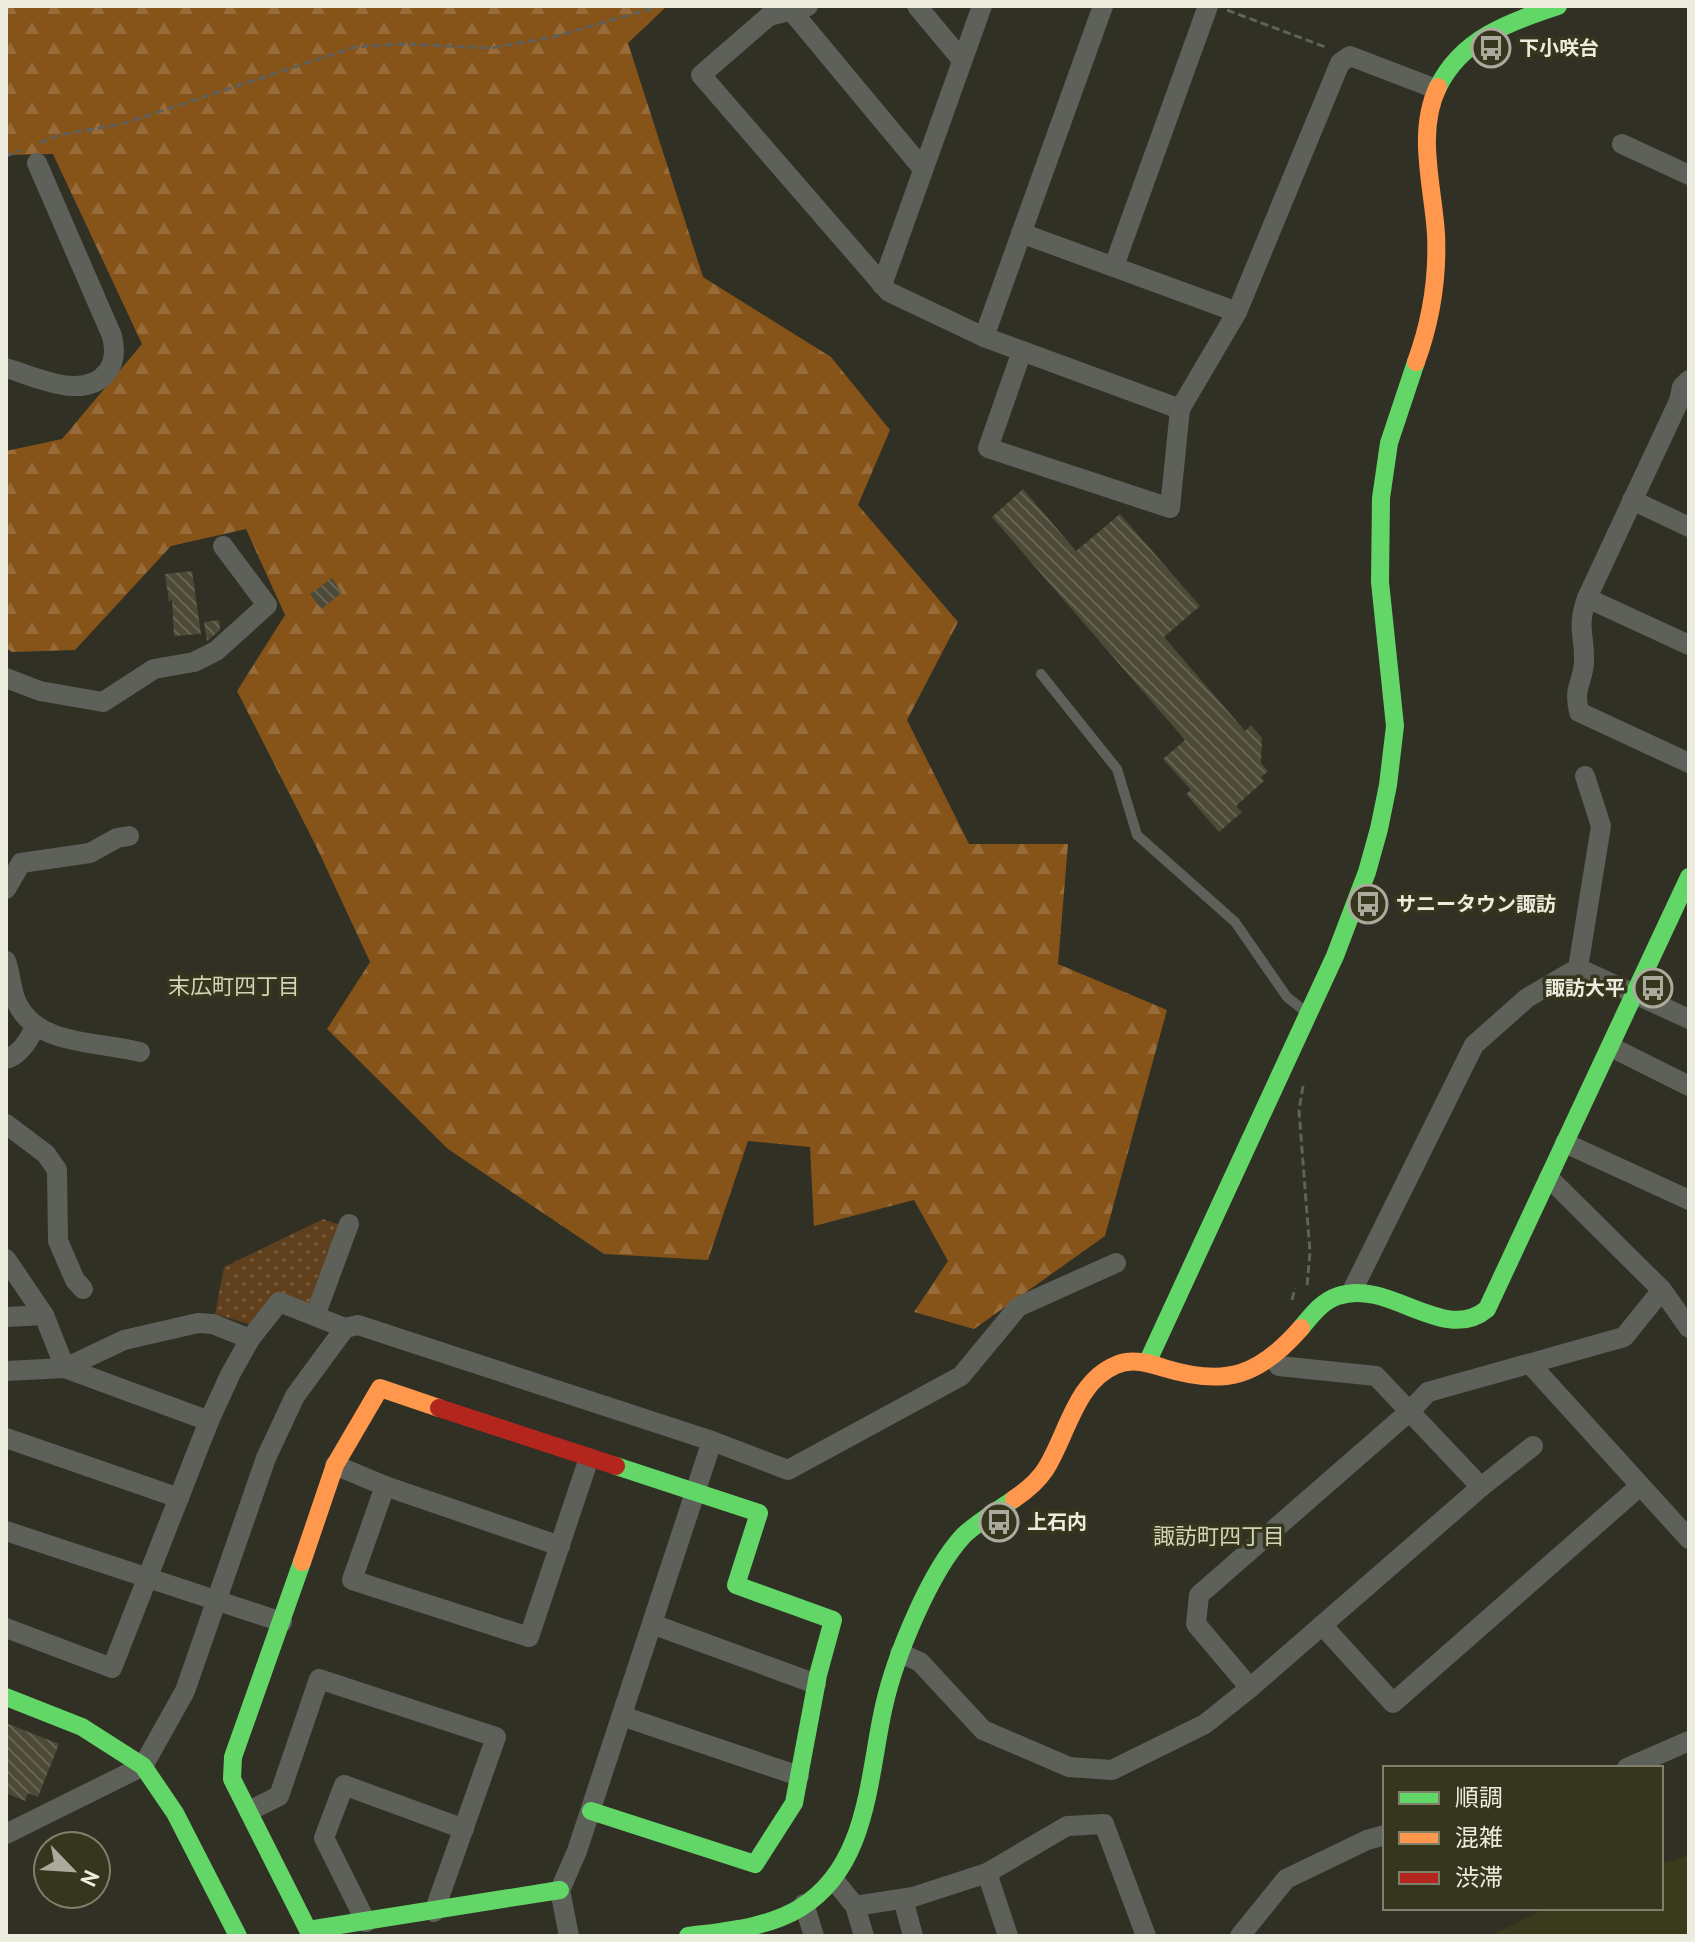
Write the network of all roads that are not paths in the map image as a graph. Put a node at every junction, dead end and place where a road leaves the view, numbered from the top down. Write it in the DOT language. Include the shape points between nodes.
graph roads {
  1 [pos="917,6"];
  2 [pos="982,6"];
  3 [pos="1103,6"];
  4 [pos="1208,6"];
  5 [pos="1558,6"];
  6 [pos="799,8"];
  7 [pos="962,60"];
  8 [pos="1436,89"];
  9 [pos="1622,144"];
  10 [pos="37,163"];
  11 [pos="923,169"];
  12 [pos="1689,175"];
  13 [pos="1021,233"];
  14 [pos="1114,266"];
  15 [pos="882,285"];
  16 [pos="1237,312"];
  17 [pos="984,337"];
  18 [pos="1022,351"];
  19 [pos="6,368"];
  20 [pos="1689,380"];
  21 [pos="1684,403"];
  22 [pos="1180,409"];
  23 [pos="1632,500"];
  24 [pos="1689,527"];
  25 [pos="223,546"];
  26 [pos="1587,598"];
  27 [pos="1689,645"];
  28 [pos="1041,674"];
  29 [pos="6,678"];
  30 [pos="1689,763"];
  31 [pos="1585,776"];
  32 [pos="129,836"];
  33 [pos="1689,877"];
  34 [pos="6,889"];
  35 [pos="1684,899"];
  36 [pos="6,961"];
  37 [pos="1578,968"];
  38 [pos="1635,993"];
  39 [pos="1309,1013"];
  40 [pos="1689,1019"];
  41 [pos="35,1027"];
  42 [pos="1611,1047"];
  43 [pos="140,1052"];
  44 [pos="6,1059"];
  45 [pos="1689,1086"];
  46 [pos="6,1124"];
  47 [pos="1565,1143"];
  48 [pos="1549,1178"];
  49 [pos="1689,1200"];
  50 [pos="349,1224"];
  51 [pos="6,1259"];
  52 [pos="1116,1263"];
  53 [pos="83,1289"];
  54 [pos="1662,1290"];
  55 [pos="1352,1291"];
  56 [pos="44,1315"];
  57 [pos="315,1316"];
  58 [pos="6,1317"];
  59 [pos="345,1328"];
  60 [pos="1689,1328"];
  61 [pos="250,1339"];
  62 [pos="1273,1358"];
  63 [pos="1147,1363"];
  64 [pos="1531,1365"];
  65 [pos="65,1368"];
  66 [pos="6,1371"];
  67 [pos="1410,1411"];
  68 [pos="209,1421"];
  69 [pos="6,1438"];
  70 [pos="712,1441"];
  71 [pos="1533,1446"];
  72 [pos="589,1458"];
  73 [pos="335,1465"];
  74 [pos="385,1486"];
  75 [pos="1640,1486"];
  76 [pos="1481,1487"];
  77 [pos="696,1492"];
  78 [pos="179,1498"];
  79 [pos="6,1531"];
  80 [pos="1689,1539"];
  81 [pos="560,1546"];
  82 [pos="145,1578"];
  83 [pos="216,1601"];
  84 [pos="282,1622"];
  85 [pos="652,1624"];
  86 [pos="1322,1625"];
  87 [pos="6,1628"];
  88 [pos="900,1653"];
  89 [pos="816,1684"];
  90 [pos="1250,1688"];
  91 [pos="6,1697"];
  92 [pos="622,1716"];
  93 [pos="1689,1741"];
  94 [pos="143,1766"];
  95 [pos="1632,1766"];
  96 [pos="799,1776"];
  97 [pos="249,1811"];
  98 [pos="591,1811"];
  99 [pos="464,1829"];
  100 [pos="6,1834"];
  101 [pos="1383,1836"];
  102 [pos="987,1873"];
  103 [pos="834,1880"];
  104 [pos="560,1890"];
  105 [pos="903,1899"];
  106 [pos="804,1904"];
  107 [pos="855,1906"];
  108 [pos="434,1912"];
  109 [pos="366,1922"];
  110 [pos="238,1936"];
  111 [pos="569,1936"];
  112 [pos="688,1936"];
  113 [pos="814,1936"];
  114 [pos="864,1936"];
  115 [pos="913,1936"];
  116 [pos="1008,1936"];
  117 [pos="1146,1936"];
  118 [pos="1240,1936"];
  1 -- 7 [label="street"];
  2 -- 7 [label="street"];
  3 -- 13 [label="street"];
  4 -- 14 [label="street"];
  5 -- 8 [label="street" via="1479,37"];
  6 -- 11 [label="street"];
  6 -- 15 [label="street" via="769,16 701,75"];
  7 -- 11 [label="street"];
  8 -- 16 [label="street" via="1350,56 1340,63"];
  8 -- 39 [label="street" via="1427,134 1437,253 1433,292 1426,333 1386,457 1382,503 1382,621 1394,696 1394,740 1370,859"];
  9 -- 12 [label="street"];
  10 -- 19 [label="street" via="115,348 108,371 88,385 76,387"];
  11 -- 15 [label="street"];
  13 -- 14 [label="street"];
  13 -- 17 [label="street"];
  14 -- 16 [label="street"];
  15 -- 17 [label="street"];
  16 -- 22 [label="street"];
  17 -- 18 [label="street"];
  18 -- 22 [label="street"];
  18 -- 22 [label="street" via="988,448 1170,508"];
  20 -- 21 [label="street" via="1682,387"];
  21 -- 23 [label="street"];
  23 -- 24 [label="street"];
  23 -- 26 [label="street"];
  25 -- 29 [label="street" via="267,605 216,651 194,662 154,669 103,702 40,691"];
  26 -- 27 [label="street"];
  26 -- 30 [label="street" via="1579,620 1584,663 1575,695 1579,712"];
  28 -- 39 [label="lane" via="1117,769 1137,835 1235,922 1287,997"];
  31 -- 37 [label="street" via="1601,826"];
  32 -- 34 [label="street" via="90,853 21,863"];
  33 -- 35 [label="street"];
  35 -- 38 [label="street"];
  36 -- 41 [label="street" via="16,1003"];
  37 -- 38 [label="street"];
  37 -- 55 [label="street" via="1527,998 1474,1045"];
  38 -- 40 [label="street"];
  38 -- 42 [label="street"];
  39 -- 63 [label="street"];
  41 -- 43 [label="street" via="87,1044"];
  41 -- 44 [label="street" via="29,1040"];
  42 -- 45 [label="street"];
  42 -- 47 [label="street"];
  46 -- 53 [label="street" via="46,1154 57,1170 58,1241"];
  47 -- 48 [label="street"];
  47 -- 49 [label="street"];
  48 -- 54 [label="street"];
  48 -- 55 [label="street" via="1487,1309 1477,1318 1451,1321"];
  50 -- 57 [label="street"];
  51 -- 56 [label="street"];
  52 -- 70 [label="street" via="1018,1307 961,1376 788,1470"];
  54 -- 60 [label="street"];
  54 -- 64 [label="street" via="1624,1337"];
  55 -- 62 [label="street" via="1326,1302"];
  56 -- 58 [label="street"];
  56 -- 65 [label="street"];
  57 -- 59 [label="street"];
  57 -- 61 [label="street" via="279,1302"];
  59 -- 70 [label="street" via="358,1325"];
  59 -- 83 [label="street" via="295,1396 266,1458"];
  61 -- 65 [label="street" via="198,1323 124,1340"];
  61 -- 68 [label="street"];
  62 -- 63 [label="street" via="1225,1378"];
  62 -- 67 [label="street" via="1279,1366 1376,1376"];
  63 -- 88 [label="street" via="1115,1365 1100,1375 1084,1394 1038,1479 975,1526 952,1551"];
  64 -- 67 [label="street" via="1428,1392"];
  64 -- 75 [label="street"];
  65 -- 66 [label="street"];
  65 -- 68 [label="street"];
  67 -- 76 [label="street"];
  67 -- 90 [label="street" via="1199,1595 1196,1624"];
  68 -- 78 [label="street"];
  69 -- 78 [label="street"];
  70 -- 77 [label="street"];
  71 -- 76 [label="street"];
  72 -- 73 [label="street" via="380,1388"];
  72 -- 77 [label="street"];
  72 -- 81 [label="street"];
  73 -- 74 [label="street"];
  73 -- 84 [label="street"];
  74 -- 81 [label="street"];
  74 -- 81 [label="street" via="352,1580 529,1637"];
  75 -- 80 [label="street"];
  75 -- 86 [label="street" via="1393,1703"];
  76 -- 86 [label="street"];
  77 -- 85 [label="street"];
  77 -- 89 [label="street" via="759,1513 736,1585 833,1620"];
  78 -- 82 [label="street"];
  79 -- 82 [label="street"];
  82 -- 83 [label="street"];
  82 -- 87 [label="street" via="112,1668"];
  83 -- 84 [label="street"];
  83 -- 94 [label="street" via="185,1691"];
  84 -- 97 [label="street" via="233,1757 232,1779"];
  85 -- 89 [label="street"];
  85 -- 92 [label="street"];
  86 -- 90 [label="street"];
  88 -- 90 [label="street" via="920,1662 983,1730 1069,1767 1112,1770 1205,1724"];
  88 -- 103 [label="street" via="883,1708 861,1823"];
  89 -- 96 [label="street"];
  91 -- 94 [label="street" via="82,1727"];
  92 -- 96 [label="street"];
  92 -- 98 [label="street"];
  93 -- 95 [label="street"];
  94 -- 100 [label="street"];
  94 -- 110 [label="street" via="175,1813"];
  96 -- 98 [label="street" via="794,1803 755,1864"];
  97 -- 99 [label="street" via="279,1796 319,1679 496,1737"];
  97 -- 109 [label="street" via="308,1930"];
  98 -- 104 [label="street"];
  99 -- 108 [label="street"];
  99 -- 109 [label="street" via="344,1785 324,1838"];
  101 -- 118 [label="street" via="1286,1879"];
  102 -- 105 [label="street"];
  102 -- 116 [label="street"];
  102 -- 117 [label="street" via="1067,1826 1104,1824"];
  103 -- 106 [label="street"];
  103 -- 107 [label="street"];
  104 -- 108 [label="street"];
  104 -- 111 [label="street"];
  105 -- 107 [label="street"];
  105 -- 115 [label="street"];
  106 -- 112 [label="street" via="768,1922"];
  106 -- 113 [label="street"];
  107 -- 114 [label="street"];
  108 -- 109 [label="street"];
}
